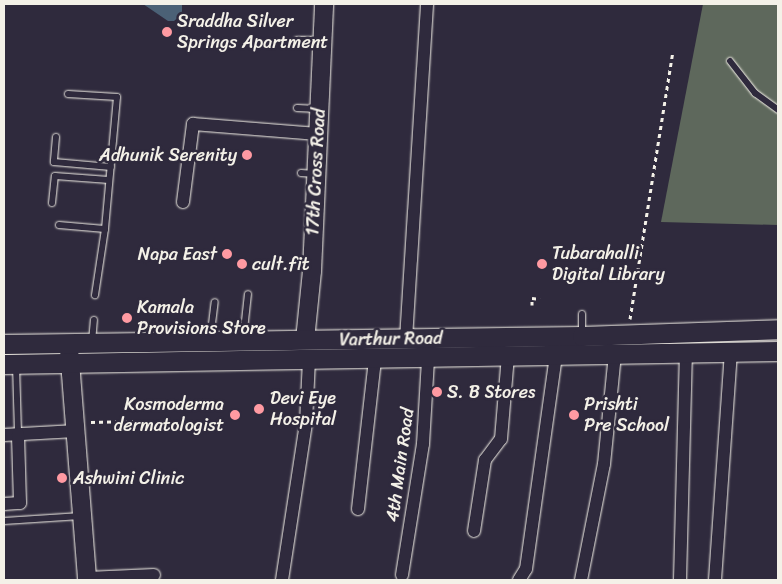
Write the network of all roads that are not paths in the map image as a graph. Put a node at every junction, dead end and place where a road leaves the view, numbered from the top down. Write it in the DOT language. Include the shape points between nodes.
graph roads {
  1 [pos="324,4"];
  2 [pos="427,4"];
  3 [pos="297,40"];
  4 [pos="322,40"];
  5 [pos="730,61"];
  6 [pos="68,94"];
  7 [pos="298,108"];
  8 [pos="319,110"];
  9 [pos="778,110"];
  10 [pos="318,134"];
  11 [pos="56,137"];
  12 [pos="111,167"];
  13 [pos="110,180"];
  14 [pos="52,202"];
  15 [pos="183,202"];
  16 [pos="59,225"];
  17 [pos="105,229"];
  18 [pos="248,294"];
  19 [pos="95,295"];
  20 [pos="216,302"];
  21 [pos="582,314"];
  22 [pos="94,320"];
  23 [pos="778,329"];
  24 [pos="730,330"];
  25 [pos="582,336"];
  26 [pos="406,339"];
  27 [pos="305,340"];
  28 [pos="210,341"];
  29 [pos="243,341"];
  30 [pos="69,342"];
  31 [pos="92,342"];
  32 [pos="4,344"];
  33 [pos="778,351"];
  34 [pos="731,352"];
  35 [pos="686,353"];
  36 [pos="556,354"];
  37 [pos="615,354"];
  38 [pos="508,356"];
  39 [pos="309,359"];
  40 [pos="375,359"];
  41 [pos="428,359"];
  42 [pos="69,363"];
  43 [pos="10,364"];
  44 [pos="76,427"];
  45 [pos="18,434"];
  46 [pos="4,435"];
  47 [pos="4,504"];
  48 [pos="358,509"];
  49 [pos="82,516"];
  50 [pos="4,521"];
  51 [pos="474,531"];
  52 [pos="154,575"];
  53 [pos="402,575"];
  54 [pos="87,579"];
  55 [pos="282,580"];
  56 [pos="520,580"];
  57 [pos="581,580"];
  58 [pos="680,580"];
  59 [pos="715,580"];
  1 -- 4 [label="street, 17th Cross Road"];
  2 -- 26 [label="street"];
  3 -- 4 [label="lane"];
  4 -- 8 [label="street, 17th Cross Road"];
  5 -- 9 [label="lane" via="755,93"];
  6 -- 12 [label="lane" via="117,97"];
  7 -- 8 [label="lane"];
  8 -- 10 [label="street, 17th Cross Road"];
  10 -- 15 [label="street" via="192,124"];
  10 -- 27 [label="street, 17th Cross Road" via="308,174"];
  11 -- 12 [label="lane" via="54,162"];
  12 -- 13 [label="lane"];
  13 -- 14 [label="lane" via="55,176"];
  13 -- 17 [label="lane"];
  16 -- 17 [label="lane"];
  17 -- 19 [label="lane"];
  18 -- 29 [label="lane"];
  20 -- 28 [label="lane"];
  21 -- 25 [label="lane"];
  22 -- 31 [label="lane"];
  23 -- 24 [label="main road, Varthur Road"];
  24 -- 25 [label="main road, Varthur Road"];
  24 -- 34 [label="main road"];
  25 -- 26 [label="main road, Varthur Road"];
  26 -- 27 [label="main road, Varthur Road"];
  27 -- 29 [label="main road, Varthur Road"];
  28 -- 29 [label="main road, Varthur Road"];
  28 -- 31 [label="main road, Varthur Road"];
  30 -- 31 [label="main road, Varthur Road"];
  30 -- 32 [label="main road, Varthur Road"];
  30 -- 42 [label="street"];
  33 -- 34 [label="main road, Varthur Road"];
  34 -- 35 [label="main road, Varthur Road"];
  34 -- 59 [label="street"];
  35 -- 37 [label="main road, Varthur Road"];
  35 -- 58 [label="street"];
  36 -- 37 [label="main road, Varthur Road"];
  36 -- 38 [label="main road, Varthur Road"];
  36 -- 56 [label="street" via="528,560"];
  37 -- 57 [label="street" via="604,464"];
  38 -- 41 [label="main road, Varthur Road"];
  38 -- 51 [label="street" via="501,439 485,460"];
  39 -- 40 [label="main road, Varthur Road"];
  39 -- 42 [label="main road, Varthur Road"];
  39 -- 55 [label="street" via="306,423"];
  40 -- 41 [label="main road, Varthur Road"];
  40 -- 48 [label="street"];
  41 -- 53 [label="street, 4th Main Road" via="423,444"];
  42 -- 43 [label="main road, Varthur Road"];
  42 -- 44 [label="street"];
  43 -- 45 [label="lane"];
  44 -- 45 [label="street"];
  44 -- 49 [label="street"];
  45 -- 46 [label="street"];
  45 -- 47 [label="street" via="20,503"];
  49 -- 50 [label="lane"];
  49 -- 54 [label="street"];
  52 -- 54 [label="street"];
}
